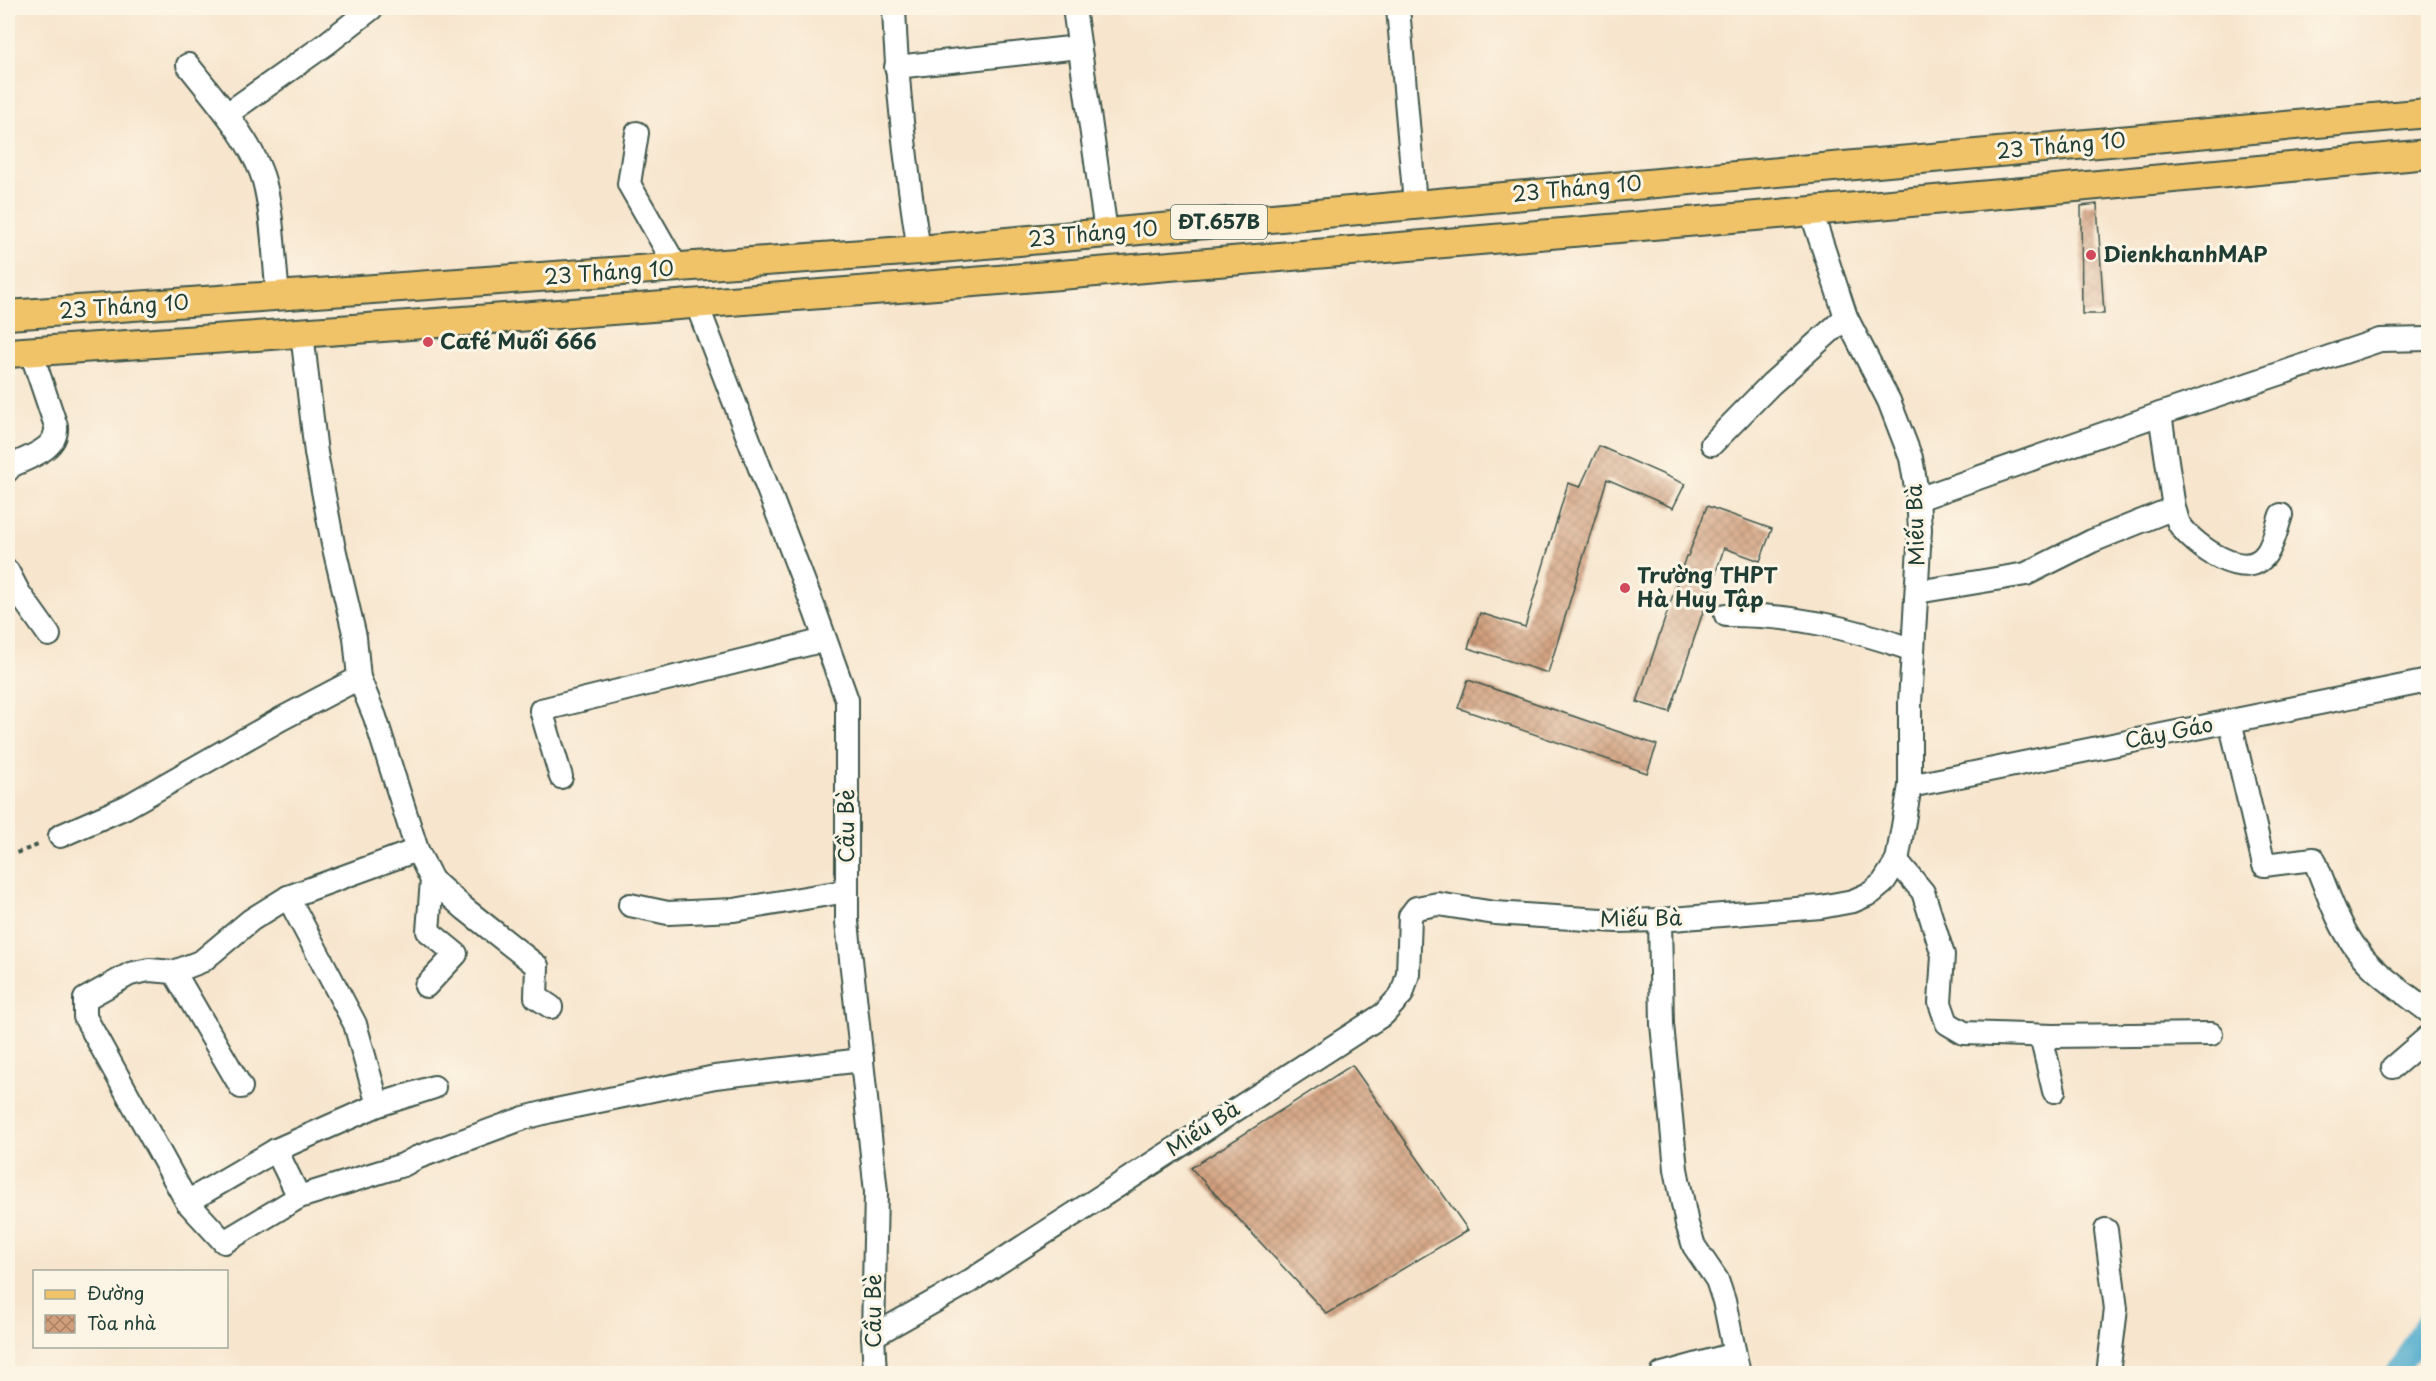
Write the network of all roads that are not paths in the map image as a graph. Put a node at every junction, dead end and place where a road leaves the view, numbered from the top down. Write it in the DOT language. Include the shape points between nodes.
graph roads {
  1 [pos="372,8"];
  2 [pos="894,8"];
  3 [pos="1074,8"];
  4 [pos="1398,8"];
  5 [pos="1079,47"];
  6 [pos="188,65"];
  7 [pos="896,67"];
  8 [pos="2426,111"];
  9 [pos="227,114"];
  10 [pos="637,133"];
  11 [pos="2427,155"];
  12 [pos="1806,169"];
  13 [pos="1415,204"];
  14 [pos="1810,211"];
  15 [pos="1106,232"];
  16 [pos="919,250"];
  17 [pos="677,268"];
  18 [pos="278,296"];
  19 [pos="697,305"];
  20 [pos="8,315"];
  21 [pos="1846,317"];
  22 [pos="302,333"];
  23 [pos="2428,339"];
  24 [pos="19,353"];
  25 [pos="2160,414"];
  26 [pos="1712,444"];
  27 [pos="8,470"];
  28 [pos="1918,499"];
  29 [pos="2174,508"];
  30 [pos="2281,514"];
  31 [pos="8,572"];
  32 [pos="1917,592"];
  33 [pos="1726,615"];
  34 [pos="49,635"];
  35 [pos="825,640"];
  36 [pos="1913,650"];
  37 [pos="359,678"];
  38 [pos="2428,681"];
  39 [pos="2230,721"];
  40 [pos="561,777"];
  41 [pos="1910,786"];
  42 [pos="60,836"];
  43 [pos="417,850"];
  44 [pos="1897,861"];
  45 [pos="432,880"];
  46 [pos="847,891"];
  47 [pos="288,897"];
  48 [pos="630,905"];
  49 [pos="1660,920"];
  50 [pos="174,972"];
  51 [pos="426,986"];
  52 [pos="551,1007"];
  53 [pos="2428,1011"];
  54 [pos="2211,1034"];
  55 [pos="2041,1036"];
  56 [pos="2428,1037"];
  57 [pos="862,1060"];
  58 [pos="2393,1067"];
  59 [pos="240,1087"];
  60 [pos="434,1087"];
  61 [pos="2054,1091"];
  62 [pos="378,1105"];
  63 [pos="276,1150"];
  64 [pos="299,1197"];
  65 [pos="188,1202"];
  66 [pos="2106,1230"];
  67 [pos="873,1336"];
  68 [pos="1736,1364"];
  69 [pos="875,1374"];
  70 [pos="1662,1374"];
  71 [pos="2108,1374"];
  1 -- 9 [label="street"];
  2 -- 7 [label="street"];
  3 -- 5 [label="street"];
  4 -- 13 [label="street"];
  5 -- 7 [label="street"];
  5 -- 15 [label="street"];
  6 -- 9 [label="street"];
  7 -- 16 [label="street"];
  8 -- 11 [label="main road"];
  8 -- 12 [label="main road, 23 Tháng 10 / ĐT.657B"];
  9 -- 18 [label="street" via="264,181"];
  10 -- 17 [label="street" via="629,184"];
  11 -- 14 [label="main road, 23 Tháng 10 / ĐT.657B"];
  12 -- 13 [label="main road, 23 Tháng 10 / ĐT.657B"];
  12 -- 14 [label="main road"];
  13 -- 15 [label="main road, 23 Tháng 10 / ĐT.657B"];
  14 -- 19 [label="main road, 23 Tháng 10 / ĐT.657B"];
  14 -- 21 [label="street, Miếu Bà"];
  15 -- 16 [label="main road, 23 Tháng 10 / ĐT.657B"];
  16 -- 17 [label="main road, 23 Tháng 10 / ĐT.657B"];
  17 -- 18 [label="main road, 23 Tháng 10 / ĐT.657B"];
  17 -- 19 [label="main road"];
  18 -- 20 [label="main road, 23 Tháng 10 / ĐT.657B"];
  19 -- 22 [label="main road, 23 Tháng 10 / ĐT.657B"];
  19 -- 35 [label="street, Cầu Bè"];
  21 -- 26 [label="street"];
  21 -- 28 [label="street, Miếu Bà" via="1889,401 1911,458"];
  22 -- 24 [label="main road, 23 Tháng 10 / ĐT.657B"];
  22 -- 37 [label="street" via="316,453 355,638"];
  23 -- 25 [label="street" via="2380,340"];
  24 -- 27 [label="street" via="57,435 52,444"];
  25 -- 28 [label="street"];
  25 -- 29 [label="street"];
  28 -- 32 [label="street, Miếu Bà"];
  29 -- 30 [label="street" via="2180,525 2200,547 2239,566 2250,565 2266,555"];
  29 -- 32 [label="street" via="2092,541 2026,574"];
  31 -- 34 [label="street"];
  32 -- 36 [label="street, Miếu Bà"];
  33 -- 36 [label="street" via="1764,614 1830,624"];
  35 -- 40 [label="street" via="541,711"];
  35 -- 46 [label="street, Cầu Bè" via="847,700"];
  36 -- 41 [label="street, Miếu Bà"];
  37 -- 42 [label="street" via="126,807"];
  37 -- 43 [label="street"];
  38 -- 39 [label="street, Cây Gáo"];
  39 -- 41 [label="street, Cây Gáo"];
  39 -- 53 [label="street" via="2264,865 2314,859 2337,916 2358,951"];
  41 -- 44 [label="street, Miếu Bà"];
  43 -- 45 [label="street"];
  43 -- 47 [label="street"];
  44 -- 49 [label="street, Miếu Bà" via="1883,883 1853,901"];
  44 -- 55 [label="street" via="1923,892 1944,955 1940,1002 1947,1023 1964,1033"];
  45 -- 51 [label="street" via="428,931 456,954"];
  45 -- 52 [label="street" via="537,966 536,997"];
  46 -- 48 [label="street" via="734,909 668,913"];
  46 -- 57 [label="street, Cầu Bè"];
  47 -- 50 [label="street" via="251,920 202,961"];
  47 -- 62 [label="street" via="355,1024"];
  49 -- 67 [label="street, Miếu Bà" via="1496,913 1437,904 1416,908 1410,916 1408,974 1402,994 1384,1014 967,1283"];
  49 -- 68 [label="street" via="1662,1024 1676,1169 1694,1246 1717,1280 1724,1301"];
  50 -- 59 [label="street"];
  50 -- 65 [label="street" via="149,970 130,974 85,999 85,1017"];
  54 -- 55 [label="street"];
  55 -- 61 [label="street"];
  56 -- 58 [label="street"];
  57 -- 64 [label="street" via="715,1077 551,1111 472,1136 404,1165"];
  57 -- 67 [label="street, Cầu Bè" via="876,1192"];
  60 -- 62 [label="street"];
  62 -- 63 [label="street"];
  63 -- 64 [label="street"];
  63 -- 65 [label="street"];
  64 -- 65 [label="street" via="224,1242"];
  66 -- 71 [label="street" via="2116,1309"];
  67 -- 69 [label="street, Cầu Bè"];
  68 -- 70 [label="street"];
}
